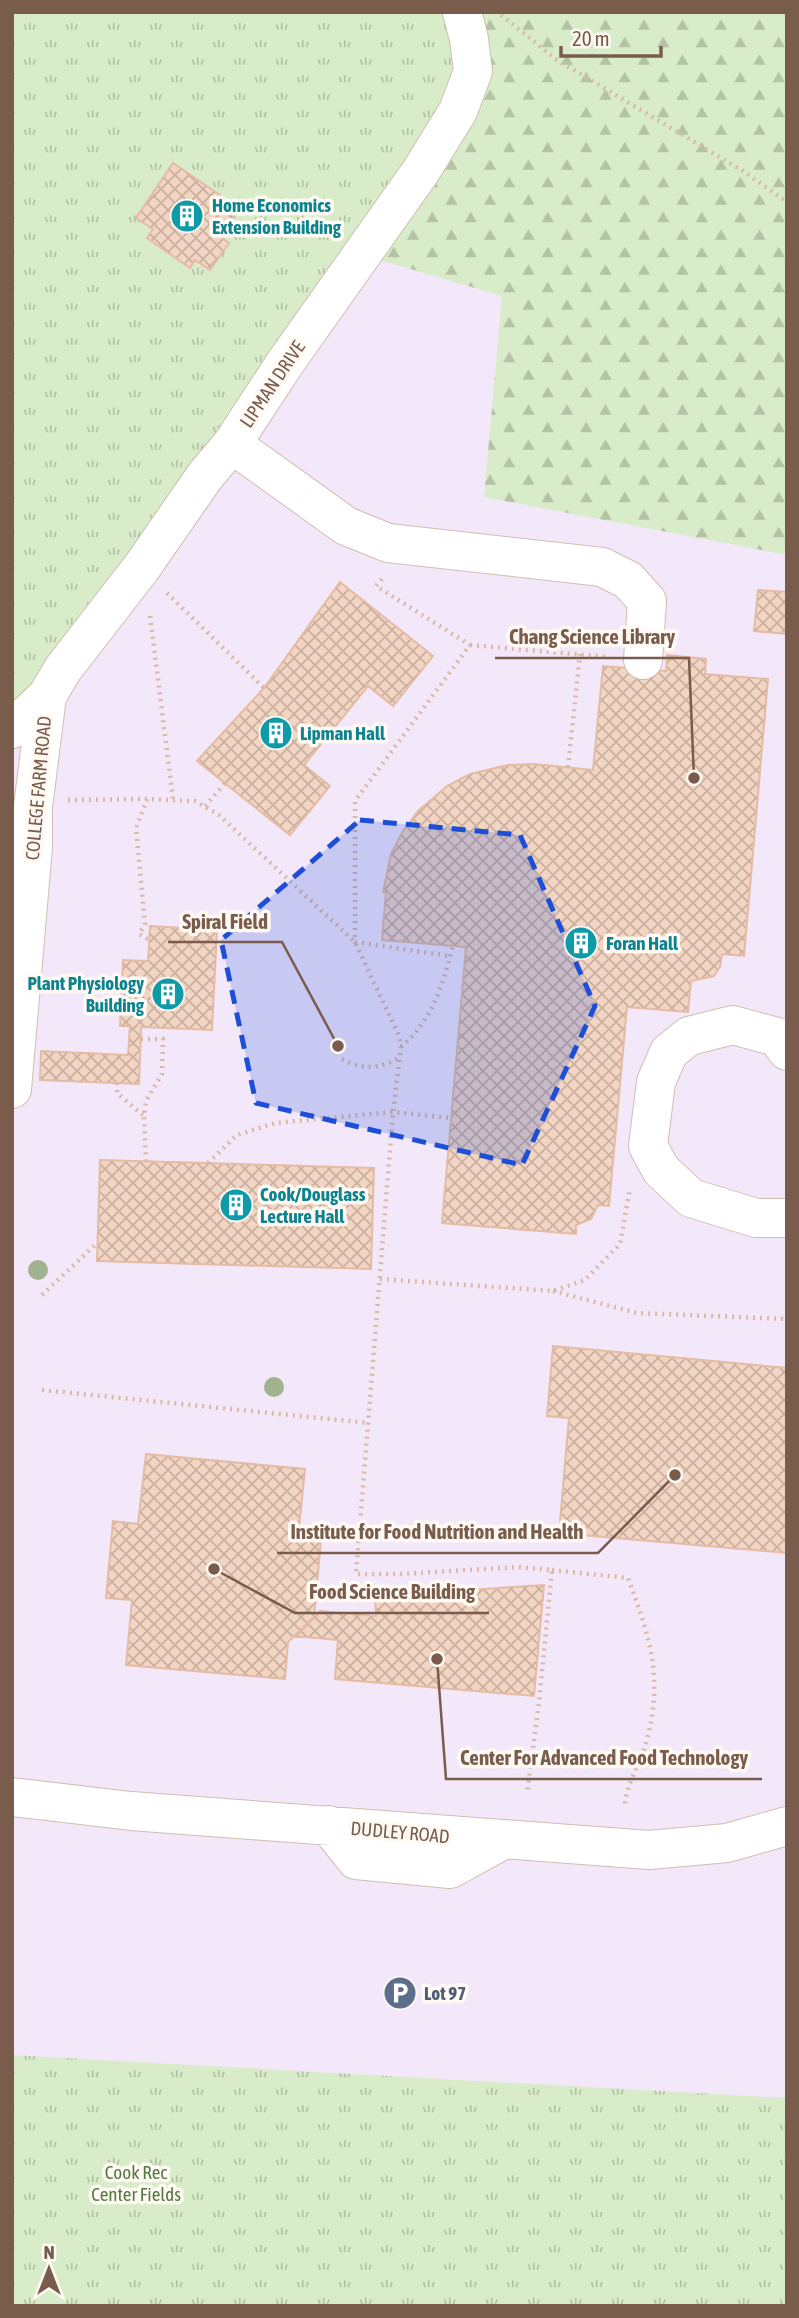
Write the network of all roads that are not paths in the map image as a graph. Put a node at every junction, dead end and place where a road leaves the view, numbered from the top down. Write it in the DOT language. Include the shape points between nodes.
graph roads {
  1 [pos="462,12"];
  2 [pos="232,443"];
  3 [pos="643,660"];
  4 [pos="47,696"];
  5 [pos="12,729"];
  6 [pos="22,834"];
  7 [pos="787,1051"];
  8 [pos="12,1089"];
  9 [pos="787,1219"];
  10 [pos="12,1797"];
  11 [pos="787,1826"];
  1 -- 2 [label="street, LIPMAN DRIVE" via="472,71 458,111"];
  2 -- 3 [label="street" via="346,526 388,543 602,567 628,580 647,601"];
  2 -- 4 [label="street, LIPMAN DRIVE"];
  4 -- 5 [label="street, LIPMAN DRIVE"];
  4 -- 6 [label="street, COLLEGE FARM ROAD" via="33,807"];
  6 -- 8 [label="street, COLLEGE FARM ROAD"];
  7 -- 9 [label="street" via="777,1038 733,1025 689,1036 669,1052 656,1082 648,1146 661,1170 691,1198 756,1218"];
  10 -- 11 [label="street, DUDLEY ROAD" via="131,1811 649,1850 727,1843"];
}
